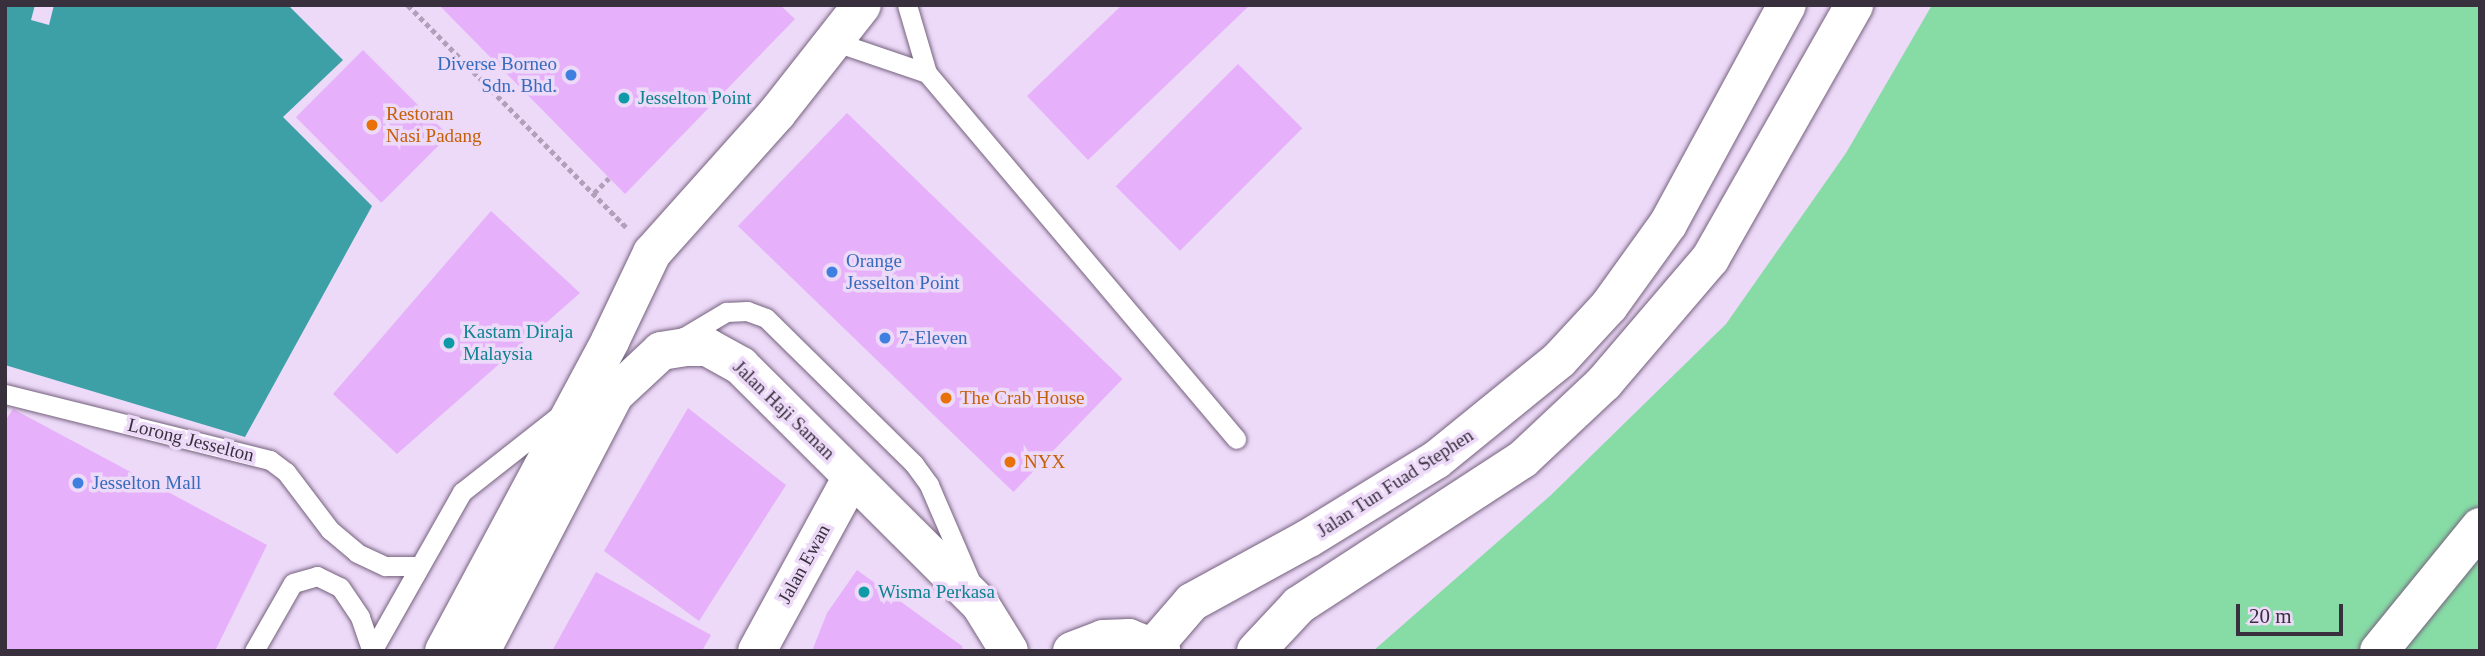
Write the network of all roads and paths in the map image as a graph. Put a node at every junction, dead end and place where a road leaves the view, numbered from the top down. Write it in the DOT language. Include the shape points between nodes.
graph roads {
  1 [pos="408,5"];
  2 [pos="907,5"];
  3 [pos="1787,5"];
  4 [pos="1854,5"];
  5 [pos="846,17"];
  6 [pos="927,73"];
  7 [pos="609,178"];
  8 [pos="594,193"];
  9 [pos="652,253"];
  10 [pos="661,351"];
  11 [pos="5,394"];
  12 [pos="580,399"];
  13 [pos="1236,439"];
  14 [pos="852,477"];
  15 [pos="2480,527"];
  16 [pos="419,566"];
  17 [pos="980,604"];
  18 [pos="1158,648"];
  19 [pos="254,651"];
  20 [pos="372,651"];
  21 [pos="444,651"];
  22 [pos="481,651"];
  23 [pos="757,651"];
  24 [pos="1009,651"];
  25 [pos="1072,651"];
  26 [pos="1256,651"];
  27 [pos="2379,651"];
  1 -- 8 [label="path"];
  2 -- 6 [label="lane"];
  3 -- 18 [label="main road, Jalan Tun Fuad Stephen" via="1668,224 1609,306 1559,360 1436,460 1310,538 1192,602"];
  4 -- 26 [label="main road" via="1710,258 1604,383 1523,458 1299,605"];
  5 -- 6 [label="lane"];
  5 -- 9 [label="main road" via="778,113"];
  6 -- 13 [label="lane"];
  7 -- 8 [label="path"];
  8 -- 9 [label="path"];
  9 -- 12 [label="main road"];
  10 -- 14 [label="main road, Jalan Haji Saman" via="707,347 741,366"];
  10 -- 17 [label="lane" via="726,312 747,311 766,318 914,464 929,485"];
  10 -- 22 [label="main road" via="614,395"];
  11 -- 16 [label="lane, Lorong Jesselton" via="270,460 286,472 330,530 358,553 385,566"];
  12 -- 16 [label="lane" via="462,492"];
  12 -- 21 [label="main road"];
  14 -- 17 [label="main road, Jalan Haji Saman"];
  14 -- 23 [label="main road, Jalan Ewan"];
  15 -- 27 [label="main road"];
  16 -- 20 [label="lane"];
  17 -- 24 [label="main road, Jalan Haji Saman"];
  18 -- 25 [label="main road" via="1129,638 1103,639"];
  19 -- 20 [label="lane" via="293,583 317,576 330,580 346,595"];
}
